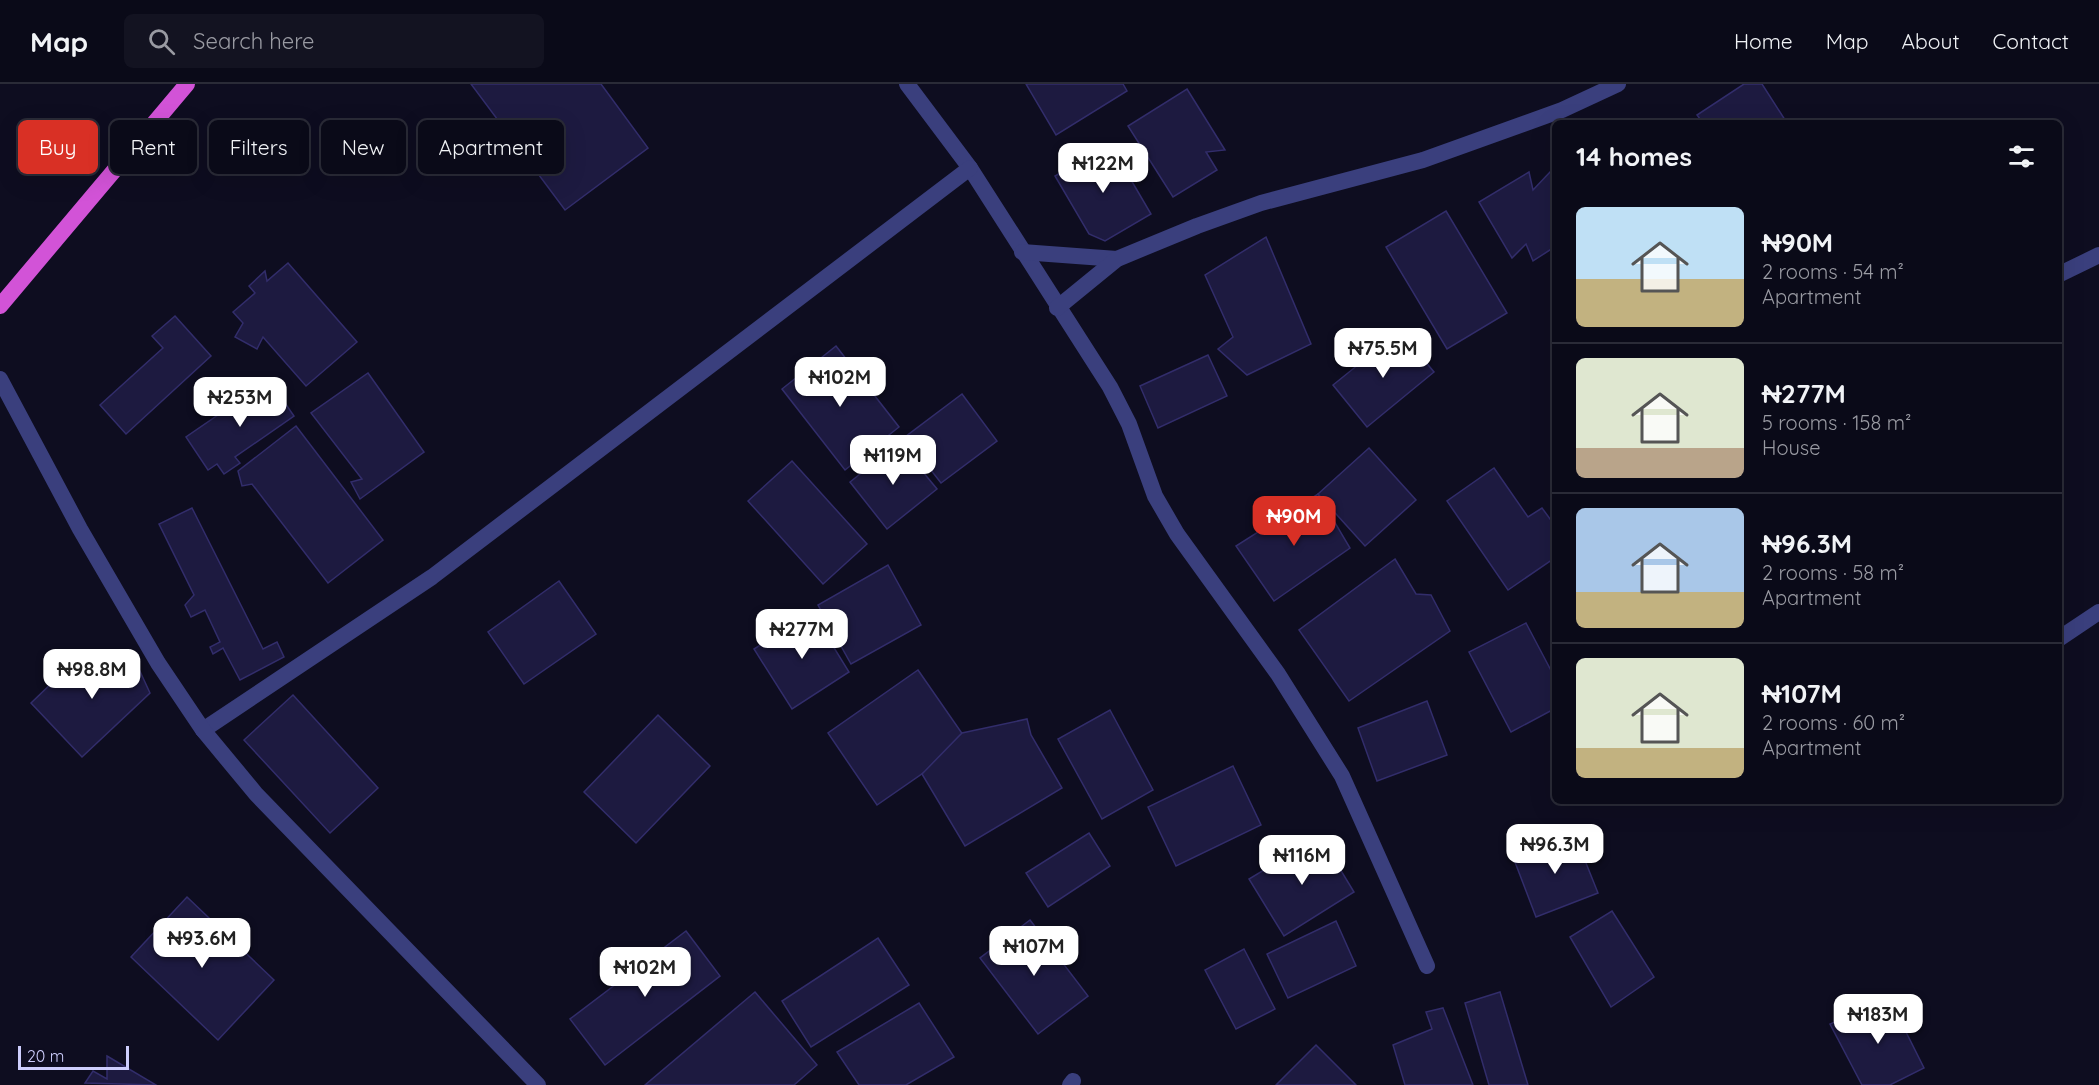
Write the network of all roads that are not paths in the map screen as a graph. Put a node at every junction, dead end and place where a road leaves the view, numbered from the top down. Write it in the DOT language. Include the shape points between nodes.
graph roads {
  1 [pos="187,84"];
  2 [pos="907,84"];
  3 [pos="1618,84"];
  4 [pos="970,168"];
  5 [pos="1022,252"];
  6 [pos="2099,255"];
  7 [pos="1117,259"];
  8 [pos="2062,273"];
  9 [pos="0,306"];
  10 [pos="1057,308"];
  11 [pos="0,379"];
  12 [pos="2099,612"];
  13 [pos="2062,637"];
  14 [pos="203,730"];
  15 [pos="1427,966"];
  16 [pos="538,1085"];
  1 -- 9 [label="highway"];
  2 -- 4 [label="street"];
  3 -- 7 [label="street" via="1562,110 1424,160 1261,203"];
  4 -- 5 [label="street"];
  4 -- 14 [label="street" via="432,577"];
  5 -- 7 [label="street"];
  5 -- 10 [label="street"];
  6 -- 8 [label="street"];
  7 -- 10 [label="street"];
  10 -- 15 [label="street" via="1130,424 1155,496 1177,534 1278,674 1342,776"];
  11 -- 14 [label="street" via="80,529 158,663"];
  12 -- 13 [label="street"];
  14 -- 16 [label="street" via="256,794"];
}
